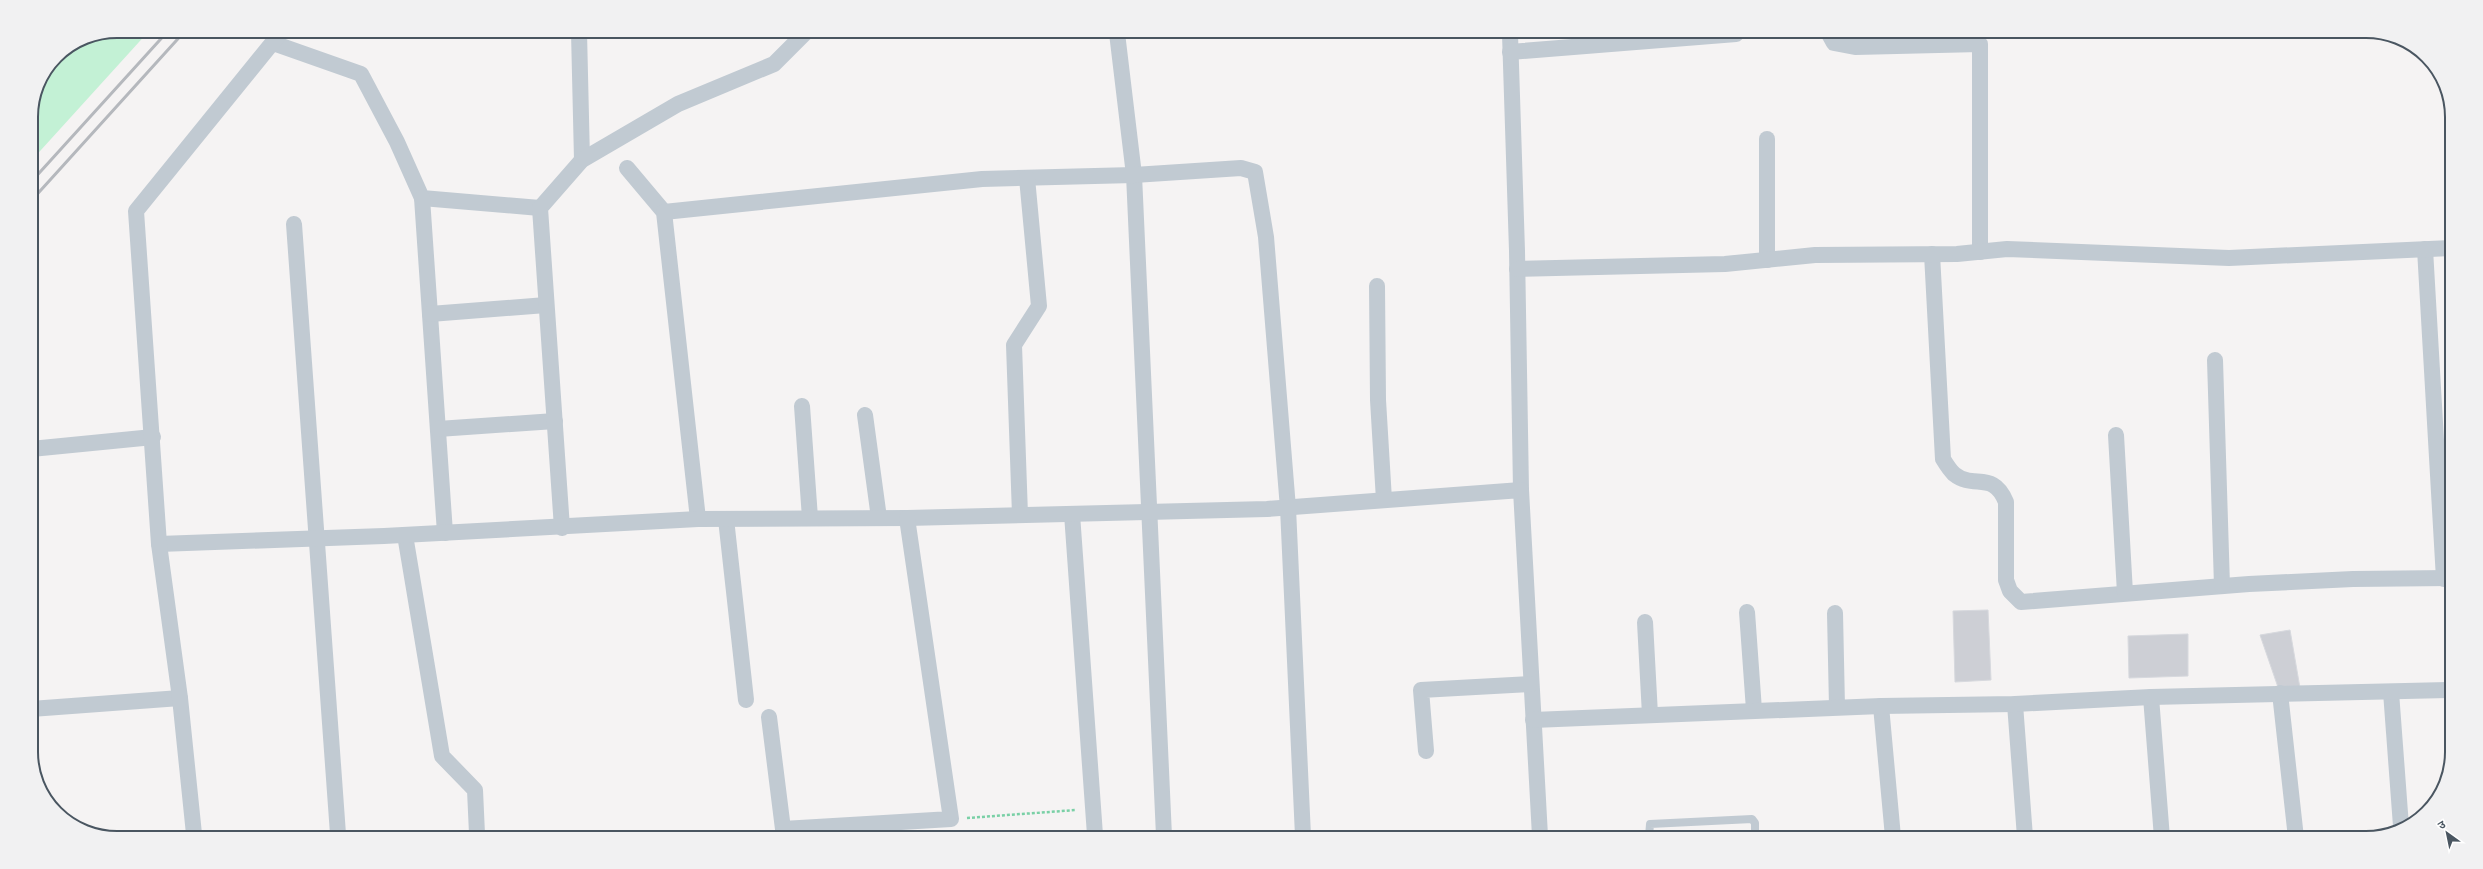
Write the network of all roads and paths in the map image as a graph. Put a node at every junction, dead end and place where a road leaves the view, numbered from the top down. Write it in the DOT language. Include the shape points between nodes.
graph roads {
  1 [pos="276,38"];
  2 [pos="279,38"];
  3 [pos="579,38"];
  4 [pos="800,38"];
  5 [pos="1118,38"];
  6 [pos="1510,38"];
  7 [pos="1686,38"];
  8 [pos="1831,38"];
  9 [pos="1510,52"];
  10 [pos="1767,139"];
  11 [pos="582,160"];
  12 [pos="627,168"];
  13 [pos="1134,176"];
  14 [pos="1027,178"];
  15 [pos="422,198"];
  16 [pos="540,208"];
  17 [pos="664,212"];
  18 [pos="294,224"];
  19 [pos="2445,248"];
  20 [pos="2425,249"];
  21 [pos="1980,252"];
  22 [pos="1932,254"];
  23 [pos="1767,260"];
  24 [pos="1517,268"];
  25 [pos="1377,286"];
  26 [pos="546,305"];
  27 [pos="430,314"];
  28 [pos="2215,360"];
  29 [pos="802,406"];
  30 [pos="865,415"];
  31 [pos="554,421"];
  32 [pos="438,429"];
  33 [pos="2116,435"];
  34 [pos="153,437"];
  35 [pos="38,448"];
  36 [pos="1521,490"];
  37 [pos="1384,500"];
  38 [pos="1288,508"];
  39 [pos="1149,512"];
  40 [pos="1072,514"];
  41 [pos="1020,515"];
  42 [pos="810,518"];
  43 [pos="879,518"];
  44 [pos="907,518"];
  45 [pos="698,519"];
  46 [pos="726,519"];
  47 [pos="562,528"];
  48 [pos="445,533"];
  49 [pos="405,535"];
  50 [pos="316,539"];
  51 [pos="159,544"];
  52 [pos="2445,563"];
  53 [pos="2445,579"];
  54 [pos="2222,586"];
  55 [pos="2125,593"];
  56 [pos="1747,612"];
  57 [pos="1835,613"];
  58 [pos="1645,622"];
  59 [pos="1531,684"];
  60 [pos="2445,690"];
  61 [pos="2391,692"];
  62 [pos="2280,693"];
  63 [pos="2151,697"];
  64 [pos="180,698"];
  65 [pos="746,700"];
  66 [pos="2015,704"];
  67 [pos="1881,706"];
  68 [pos="1837,707"];
  69 [pos="38,708"];
  70 [pos="1754,710"];
  71 [pos="1650,715"];
  72 [pos="769,717"];
  73 [pos="1533,720"];
  74 [pos="1426,751"];
  75 [pos="1093,808"];
  76 [pos="950,819"];
  77 [pos="2401,823"];
  78 [pos="194,831"];
  79 [pos="338,831"];
  80 [pos="477,831"];
  81 [pos="1095,831"];
  82 [pos="1164,831"];
  83 [pos="1303,831"];
  84 [pos="1540,831"];
  85 [pos="1649,831"];
  86 [pos="1755,831"];
  87 [pos="1892,831"];
  88 [pos="2025,831"];
  89 [pos="2161,831"];
  90 [pos="2295,831"];
  1 -- 34 [label="street" via="136,211"];
  2 -- 15 [label="street" via="361,74 397,142"];
  3 -- 11 [label="street"];
  4 -- 11 [label="street" via="774,64 678,104"];
  5 -- 13 [label="street"];
  6 -- 9 [label="street"];
  7 -- 9 [label="street"];
  8 -- 21 [label="street" via="1834,43 1855,47 1980,44"];
  9 -- 24 [label="street"];
  10 -- 23 [label="street"];
  11 -- 16 [label="street"];
  12 -- 17 [label="street"];
  13 -- 14 [label="street"];
  13 -- 38 [label="street" via="1241,168 1255,172 1266,237"];
  13 -- 39 [label="street"];
  14 -- 17 [label="street" via="982,179"];
  14 -- 41 [label="street" via="1039,306 1014,345"];
  15 -- 16 [label="street"];
  15 -- 27 [label="street"];
  16 -- 26 [label="street"];
  17 -- 45 [label="street"];
  18 -- 50 [label="street" via="318,536"];
  19 -- 20 [label="street"];
  20 -- 21 [label="street" via="2229,258 2039,249"];
  20 -- 52 [label="street"];
  21 -- 22 [label="street"];
  22 -- 23 [label="street" via="1816,254"];
  22 -- 55 [label="street" via="1943,459 1954,474 1971,481 1993,484 2003,494 2006,502 2006,580 2010,591 2016,598 2027,603"];
  23 -- 24 [label="street" via="1718,264"];
  24 -- 36 [label="street"];
  25 -- 37 [label="street" via="1378,400"];
  26 -- 27 [label="street"];
  26 -- 31 [label="street"];
  27 -- 32 [label="street"];
  28 -- 54 [label="street"];
  29 -- 42 [label="street"];
  30 -- 43 [label="street"];
  31 -- 32 [label="street"];
  31 -- 47 [label="street"];
  32 -- 48 [label="street"];
  33 -- 55 [label="street"];
  34 -- 35 [label="street"];
  34 -- 51 [label="street"];
  36 -- 37 [label="street"];
  36 -- 59 [label="street"];
  37 -- 38 [label="street"];
  38 -- 39 [label="street"];
  38 -- 83 [label="street"];
  39 -- 40 [label="street"];
  39 -- 82 [label="street"];
  40 -- 41 [label="street"];
  40 -- 75 [label="street"];
  41 -- 44 [label="street"];
  42 -- 43 [label="street"];
  42 -- 46 [label="street"];
  43 -- 44 [label="street"];
  44 -- 76 [label="street"];
  45 -- 46 [label="street"];
  45 -- 47 [label="street"];
  46 -- 65 [label="street"];
  47 -- 48 [label="street"];
  48 -- 49 [label="street"];
  49 -- 50 [label="street"];
  49 -- 80 [label="street" via="442,756 475,790"];
  50 -- 51 [label="street"];
  50 -- 79 [label="street"];
  51 -- 64 [label="street"];
  53 -- 54 [label="street" via="2353,579"];
  54 -- 55 [label="street"];
  56 -- 70 [label="street"];
  57 -- 68 [label="street"];
  58 -- 71 [label="street"];
  59 -- 73 [label="street"];
  59 -- 74 [label="street" via="1421,690"];
  60 -- 61 [label="street"];
  61 -- 62 [label="street"];
  61 -- 77 [label="street"];
  62 -- 63 [label="street"];
  62 -- 90 [label="street"];
  63 -- 66 [label="street"];
  63 -- 89 [label="street"];
  64 -- 69 [label="street"];
  64 -- 78 [label="street"];
  66 -- 67 [label="street"];
  66 -- 88 [label="street"];
  67 -- 68 [label="street"];
  67 -- 87 [label="street"];
  68 -- 70 [label="street"];
  70 -- 71 [label="street"];
  71 -- 73 [label="street"];
  72 -- 76 [label="street" via="783,830"];
  73 -- 84 [label="street"];
  75 -- 76 [label="path"];
  75 -- 81 [label="street"];
  85 -- 86 [label="lane" via="1650,824 1752,819"];
}
